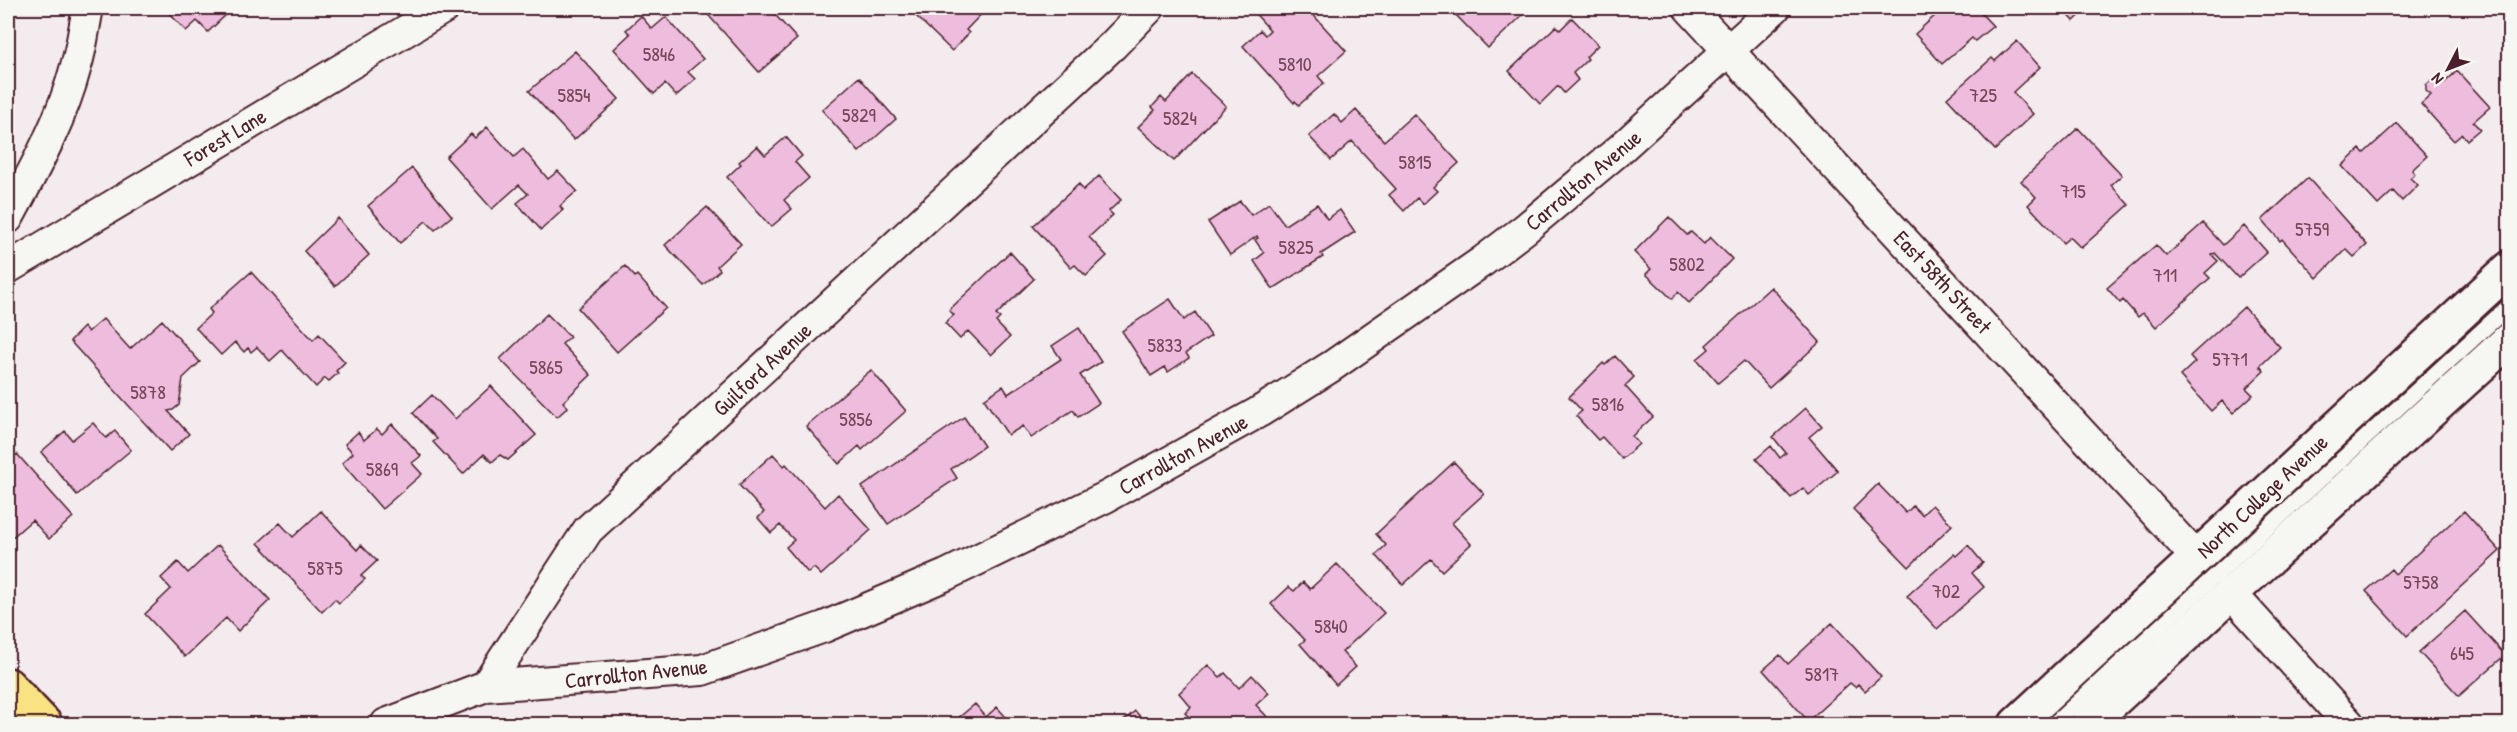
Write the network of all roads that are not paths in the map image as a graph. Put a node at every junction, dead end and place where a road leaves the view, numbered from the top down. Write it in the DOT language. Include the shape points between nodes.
graph roads {
  1 [pos="88,8"];
  2 [pos="444,8"];
  3 [pos="1149,8"];
  4 [pos="1689,8"];
  5 [pos="1776,8"];
  6 [pos="1729,51"];
  7 [pos="8,218"];
  8 [pos="8,268"];
  9 [pos="2510,268"];
  10 [pos="2510,305"];
  11 [pos="2510,339"];
  12 [pos="2196,556"];
  13 [pos="2230,592"];
  14 [pos="8,684"];
  15 [pos="486,686"];
  16 [pos="45,724"];
  17 [pos="386,724"];
  18 [pos="2016,724"];
  19 [pos="2054,724"];
  20 [pos="2088,724"];
  21 [pos="2349,724"];
  1 -- 7 [label="street" via="66,96 37,164"];
  2 -- 8 [label="street, Forest Lane"];
  3 -- 15 [label="street, Guilford Avenue" via="588,530"];
  4 -- 6 [label="street, East 58th Street"];
  5 -- 6 [label="street, Carrollton Avenue"];
  6 -- 12 [label="street, East 58th Street"];
  6 -- 15 [label="street, Carrollton Avenue" via="1610,158 1446,288 1259,412 1106,497 936,579 824,627 702,670"];
  9 -- 12 [label="main road, North College Avenue"];
  10 -- 19 [label="lane, North College Avenue"];
  11 -- 13 [label="main road"];
  12 -- 18 [label="main road, North College Avenue"];
  13 -- 20 [label="main road"];
  13 -- 21 [label="street"];
  14 -- 16 [label="main road"];
  15 -- 17 [label="street"];
}
